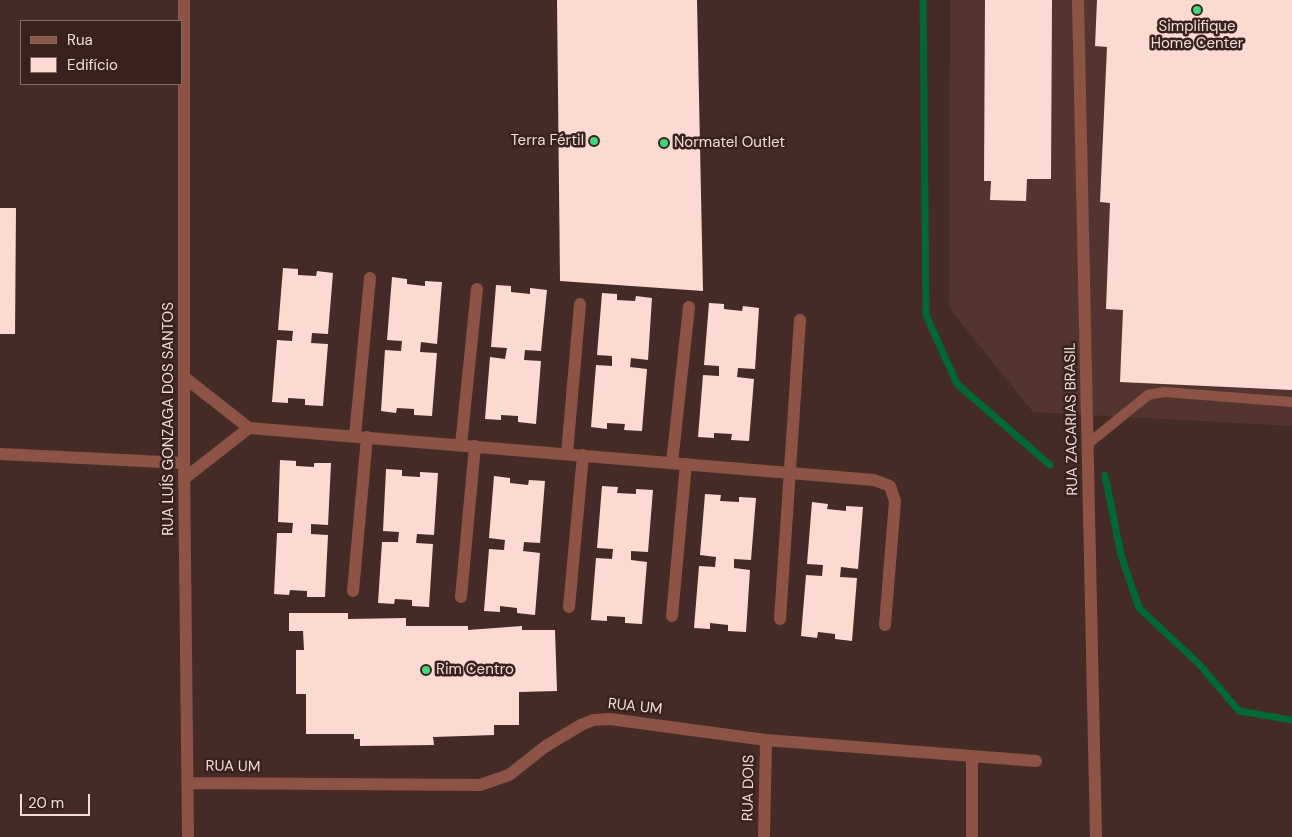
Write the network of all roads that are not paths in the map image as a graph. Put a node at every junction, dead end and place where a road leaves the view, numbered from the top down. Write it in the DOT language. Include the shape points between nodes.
graph roads {
  1 [pos="184,0"];
  2 [pos="1078,0"];
  3 [pos="370,278"];
  4 [pos="477,289"];
  5 [pos="580,304"];
  6 [pos="689,307"];
  7 [pos="800,320"];
  8 [pos="184,377"];
  9 [pos="1292,402"];
  10 [pos="249,428"];
  11 [pos="361,437"];
  12 [pos="1089,443"];
  13 [pos="461,444"];
  14 [pos="475,446"];
  15 [pos="0,454"];
  16 [pos="567,454"];
  17 [pos="582,455"];
  18 [pos="184,463"];
  19 [pos="672,463"];
  20 [pos="686,464"];
  21 [pos="788,472"];
  22 [pos="185,478"];
  23 [pos="353,591"];
  24 [pos="461,596"];
  25 [pos="569,607"];
  26 [pos="672,616"];
  27 [pos="780,619"];
  28 [pos="885,625"];
  29 [pos="766,740"];
  30 [pos="972,758"];
  31 [pos="1036,761"];
  32 [pos="188,783"];
  33 [pos="188,837"];
  34 [pos="764,837"];
  35 [pos="972,837"];
  36 [pos="1096,837"];
  1 -- 8 [label="street, RUA LUÍS GONZAGA DOS SANTOS"];
  2 -- 12 [label="street, RUA ZACARIAS BRASIL"];
  3 -- 11 [label="street"];
  4 -- 13 [label="street"];
  5 -- 16 [label="street"];
  6 -- 19 [label="street"];
  7 -- 21 [label="street"];
  8 -- 10 [label="street"];
  8 -- 18 [label="street, RUA LUÍS GONZAGA DOS SANTOS"];
  9 -- 12 [label="lane" via="1164,392 1148,395"];
  10 -- 11 [label="street"];
  10 -- 22 [label="street"];
  11 -- 13 [label="street"];
  11 -- 23 [label="street"];
  12 -- 36 [label="street, RUA ZACARIAS BRASIL"];
  13 -- 14 [label="street"];
  14 -- 16 [label="street"];
  14 -- 24 [label="street"];
  15 -- 18 [label="street"];
  16 -- 17 [label="street"];
  17 -- 19 [label="street"];
  17 -- 25 [label="street"];
  18 -- 22 [label="street, RUA LUÍS GONZAGA DOS SANTOS"];
  19 -- 20 [label="street"];
  20 -- 21 [label="street"];
  20 -- 26 [label="street"];
  21 -- 27 [label="street"];
  21 -- 28 [label="street" via="874,480 890,486 894,501"];
  22 -- 32 [label="street, RUA LUÍS GONZAGA DOS SANTOS"];
  29 -- 30 [label="street, RUA UM"];
  29 -- 32 [label="street, RUA UM" via="619,720 593,720 566,732 509,774 480,785"];
  29 -- 34 [label="street, RUA DOIS"];
  30 -- 31 [label="street, RUA UM"];
  30 -- 35 [label="street"];
  32 -- 33 [label="street, RUA LUÍS GONZAGA DOS SANTOS"];
}
